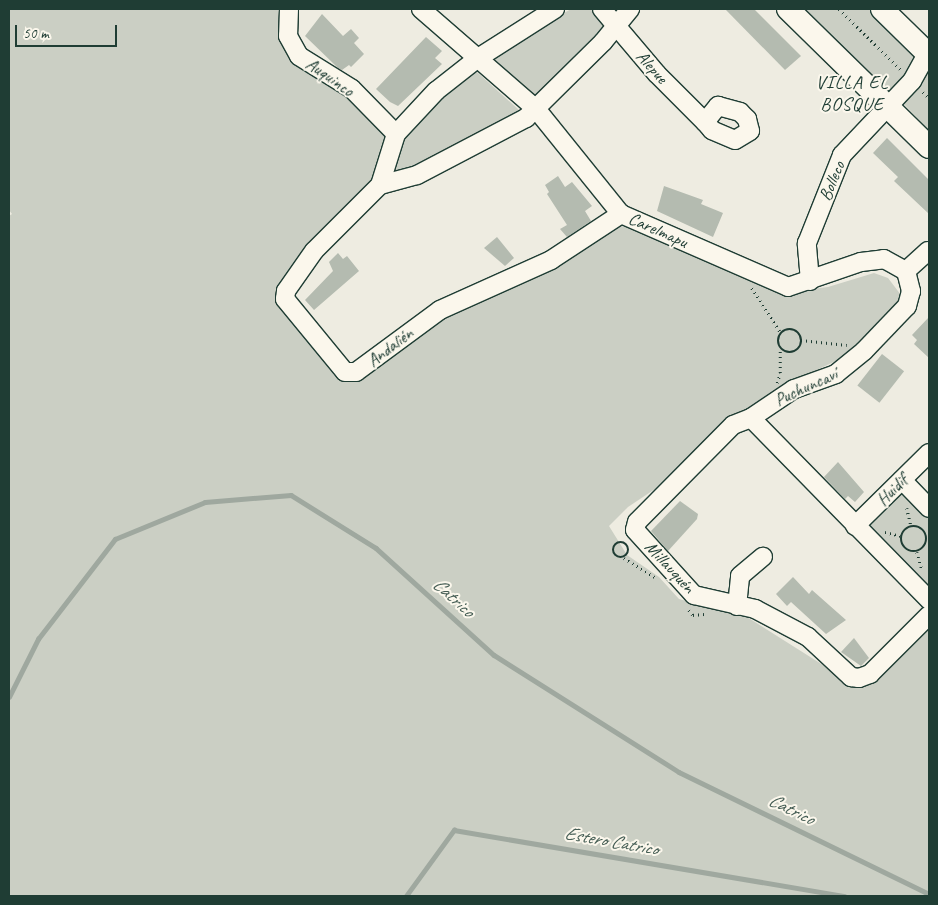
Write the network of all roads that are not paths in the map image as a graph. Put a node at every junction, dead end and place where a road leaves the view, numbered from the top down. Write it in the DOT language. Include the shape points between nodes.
graph roads {
  1 [pos="289,9"];
  2 [pos="421,9"];
  3 [pos="555,9"];
  4 [pos="602,9"];
  5 [pos="630,9"];
  6 [pos="788,9"];
  7 [pos="882,9"];
  8 [pos="616,25"];
  9 [pos="928,53"];
  10 [pos="478,58"];
  11 [pos="888,106"];
  12 [pos="537,110"];
  13 [pos="705,122"];
  14 [pos="396,134"];
  15 [pos="929,147"];
  16 [pos="380,185"];
  17 [pos="621,214"];
  18 [pos="928,252"];
  19 [pos="906,271"];
  20 [pos="810,281"];
  21 [pos="751,418"];
  22 [pos="929,453"];
  23 [pos="902,480"];
  24 [pos="929,508"];
  25 [pos="855,526"];
  26 [pos="635,530"];
  27 [pos="762,557"];
  28 [pos="929,600"];
  29 [pos="737,606"];
  30 [pos="929,616"];
  1 -- 14 [label="street, Auquinco" via="288,36 299,56 352,90"];
  2 -- 10 [label="street, Carelmapu"];
  3 -- 10 [label="street, Andalién"];
  4 -- 8 [label="street, Alepue"];
  5 -- 8 [label="street"];
  6 -- 11 [label="main road"];
  7 -- 9 [label="main road"];
  8 -- 12 [label="street"];
  8 -- 13 [label="street, Alepue" via="657,74"];
  9 -- 11 [label="street, Bolleco" via="912,80"];
  10 -- 12 [label="street, Carelmapu"];
  10 -- 14 [label="street, Andalién" via="436,91"];
  11 -- 15 [label="main road"];
  11 -- 20 [label="street, Bolleco" via="842,155 807,244"];
  12 -- 16 [label="street" via="417,176"];
  12 -- 17 [label="street, Carelmapu"];
  14 -- 16 [label="street, Andalién"];
  16 -- 17 [label="street, Andalién" via="314,251 286,291 285,299 345,372 356,372 440,310 552,260"];
  17 -- 20 [label="street, Carelmapu" via="788,287"];
  18 -- 19 [label="street"];
  19 -- 20 [label="street, Carelmapu" via="884,259 861,262"];
  19 -- 21 [label="street, Puchuncaví" via="912,291 907,306 864,351 836,374 782,395"];
  21 -- 25 [label="street"];
  21 -- 26 [label="street, Puchuncaví" via="733,424 637,522"];
  22 -- 23 [label="street, Huidif"];
  23 -- 24 [label="street"];
  23 -- 25 [label="street, Huidif"];
  25 -- 28 [label="street"];
  26 -- 29 [label="street, Millauquén" via="694,595"];
  27 -- 29 [label="street" via="740,576"];
  29 -- 30 [label="street, Millauquén" via="755,609 808,638 847,675 855,678 870,674"];
}
